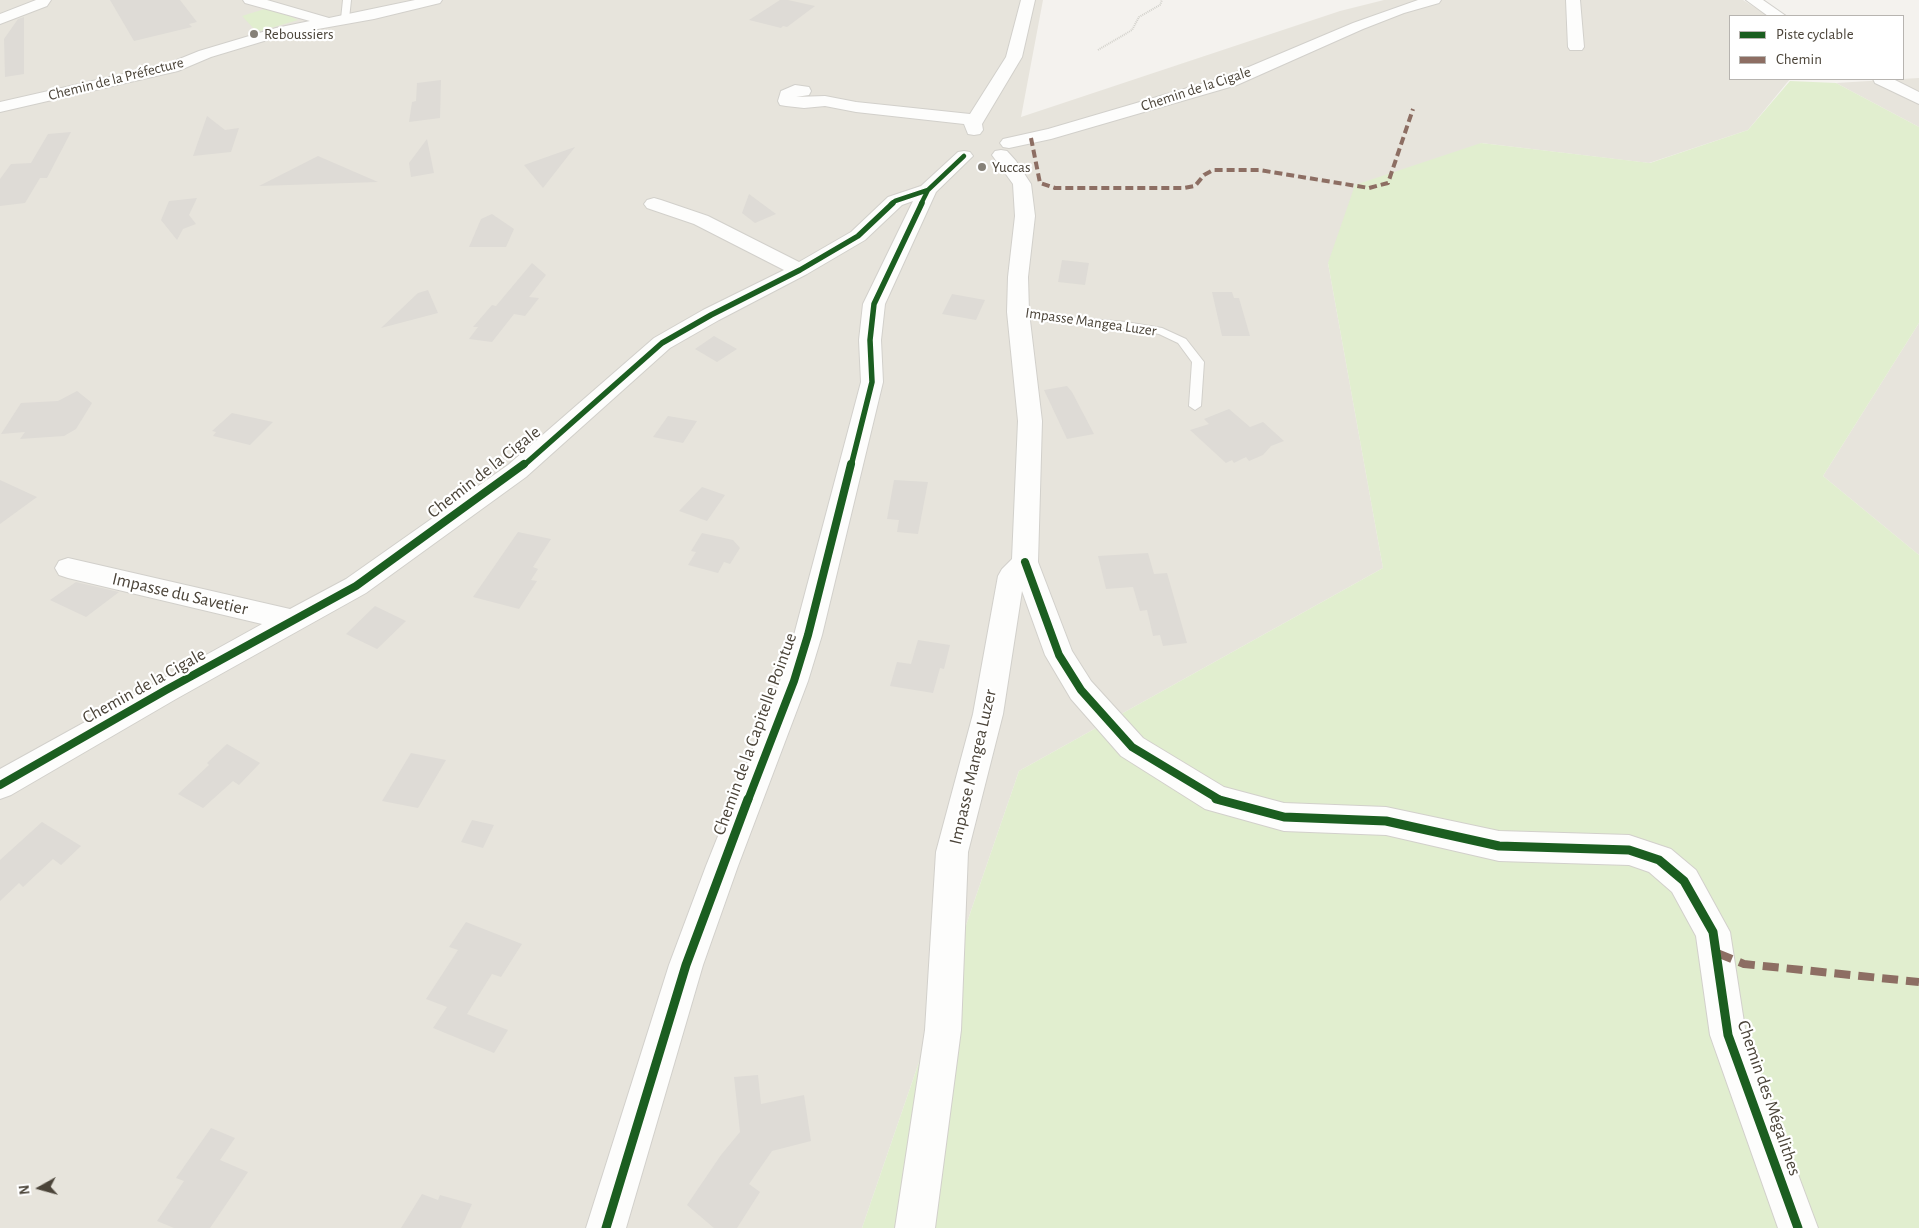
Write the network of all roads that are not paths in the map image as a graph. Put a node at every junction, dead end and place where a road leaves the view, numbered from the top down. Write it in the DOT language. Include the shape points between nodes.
graph roads {
  1 [pos="44,0"];
  2 [pos="250,0"];
  3 [pos="347,0"];
  4 [pos="435,0"];
  5 [pos="1028,0"];
  6 [pos="1434,0"];
  7 [pos="1573,0"];
  8 [pos="1752,0"];
  9 [pos="1776,15"];
  10 [pos="0,19"];
  11 [pos="338,21"];
  12 [pos="1576,47"];
  13 [pos="1883,80"];
  14 [pos="803,91"];
  15 [pos="1919,99"];
  16 [pos="0,107"];
  17 [pos="975,125"];
  18 [pos="957,146"];
  19 [pos="1005,149"];
  20 [pos="928,190"];
  21 [pos="654,204"];
  22 [pos="800,270"];
  23 [pos="1018,312"];
  24 [pos="1195,406"];
  25 [pos="1025,562"];
  26 [pos="68,568"];
  27 [pos="293,621"];
  28 [pos="0,785"];
  29 [pos="606,1228"];
  30 [pos="915,1228"];
  31 [pos="1798,1228"];
  1 -- 10 [label="street"];
  2 -- 11 [label="street"];
  3 -- 11 [label="lane"];
  4 -- 11 [label="street, Chemin de la Préfecture"];
  5 -- 17 [label="street" via="1014,57"];
  6 -- 19 [label="street, Chemin de la Cigale" via="1358,26 1231,81"];
  7 -- 12 [label="street"];
  8 -- 9 [label="street"];
  11 -- 16 [label="street, Chemin de la Préfecture" via="281,30 172,68"];
  13 -- 15 [label="street"];
  14 -- 17 [label="street" via="795,90 787,95 786,101 825,100"];
  17 -- 18 [label="street" via="963,133"];
  17 -- 19 [label="street" via="1006,138"];
  18 -- 19 [label="street, Chemin de la Cigale" via="989,158"];
  18 -- 20 [label="street, Chemin de la Cigale"];
  19 -- 23 [label="street, Impasse Mangea Luzer" via="1022,184 1025,216 1018,277"];
  20 -- 22 [label="street, Chemin de la Cigale" via="895,201 858,236"];
  20 -- 29 [label="street, Chemin de la Capitelle Pointue" via="874,304 870,340 872,382 808,635 794,681 686,965"];
  21 -- 22 [label="street" via="701,220"];
  22 -- 27 [label="street, Chemin de la Cigale" via="662,343 517,471 356,586"];
  23 -- 24 [label="lane, Impasse Mangea Luzer" via="1043,318 1153,329 1182,341 1198,362"];
  23 -- 25 [label="street, Impasse Mangea Luzer" via="1030,421"];
  25 -- 30 [label="street, Impasse Mangea Luzer" via="1011,576 988,714 952,852 943,1030"];
  25 -- 31 [label="street, Chemin des Mégalithes" via="1059,655 1081,690 1132,747 1216,799 1284,817 1386,821 1499,846 1630,850 1659,860 1684,881 1713,932 1728,1035"];
  26 -- 27 [label="street, Impasse du Savetier"];
  27 -- 28 [label="street, Chemin de la Cigale"];
}
